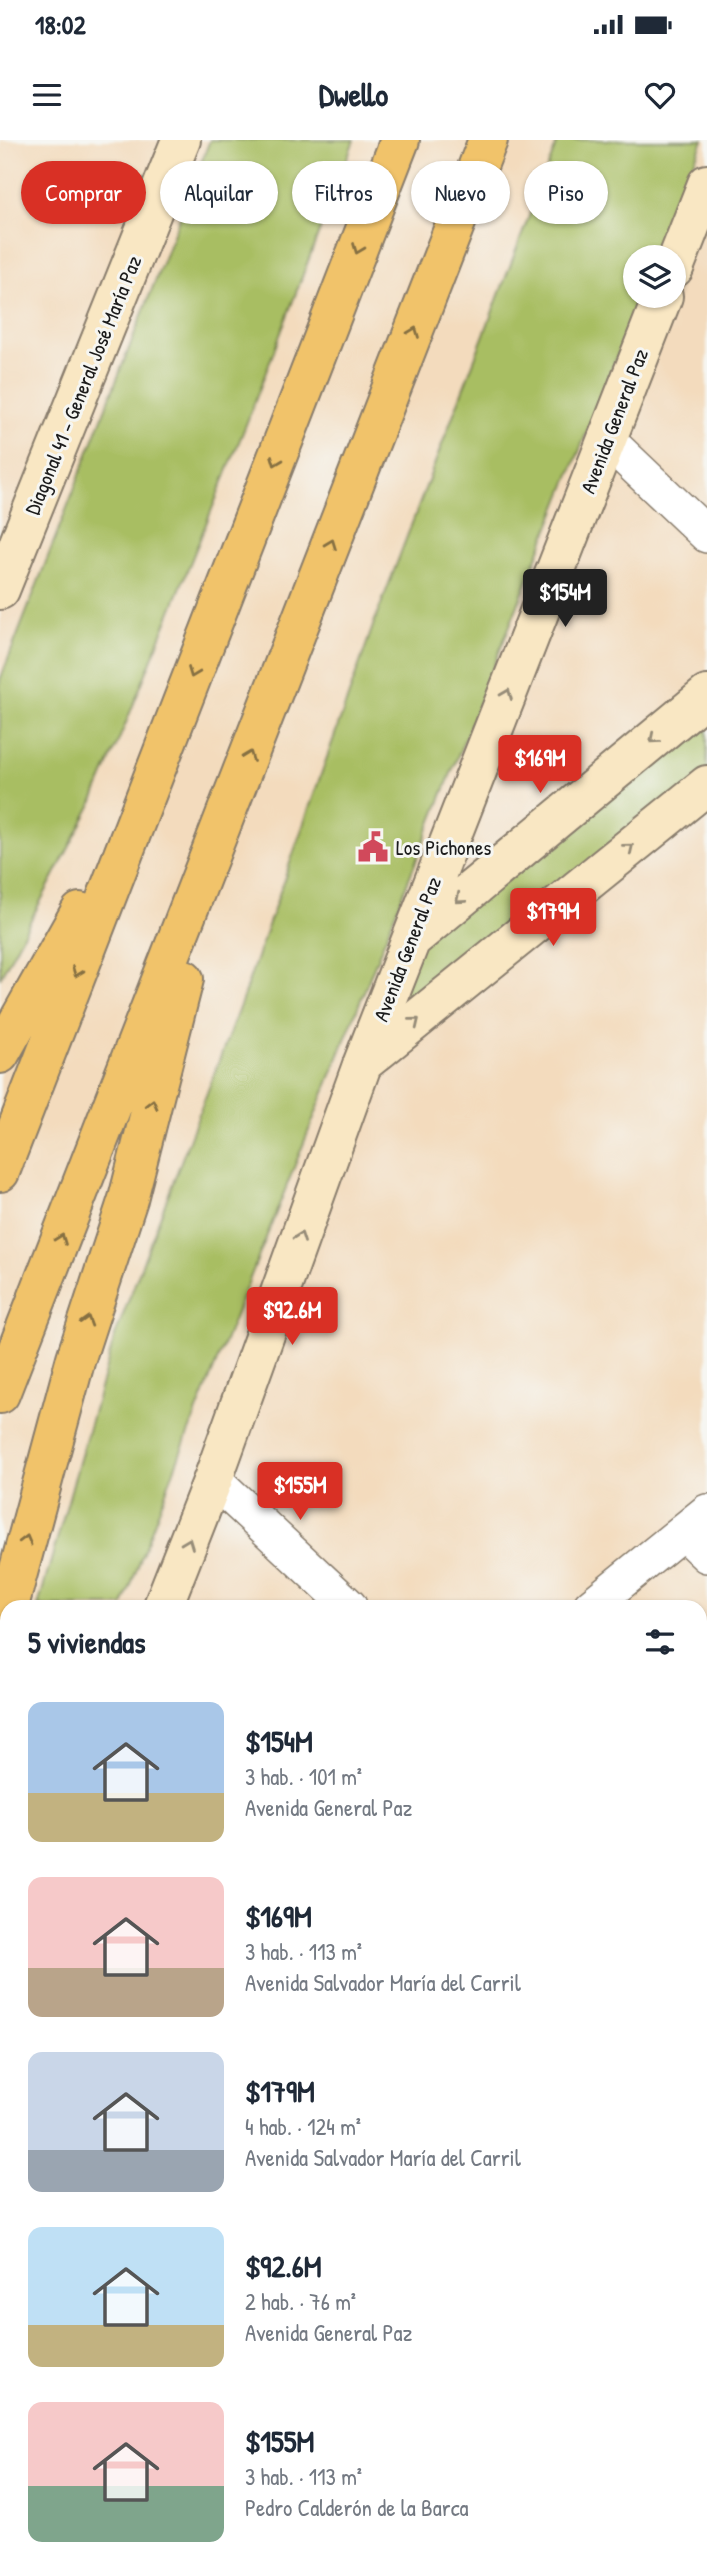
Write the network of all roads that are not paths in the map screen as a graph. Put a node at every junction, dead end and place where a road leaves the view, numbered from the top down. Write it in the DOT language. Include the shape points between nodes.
graph roads {
  1 [pos="181,140"];
  2 [pos="400,140"];
  3 [pos="488,140"];
  4 [pos="707,184"];
  5 [pos="683,245"];
  6 [pos="658,308"];
  7 [pos="606,439"];
  8 [pos="707,536"];
  9 [pos="0,590"];
  10 [pos="707,695"];
  11 [pos="707,785"];
  12 [pos="146,794"];
  13 [pos="225,820"];
  14 [pos="410,940"];
  15 [pos="0,1054"];
  16 [pos="362,1065"];
  17 [pos="0,1172"];
  18 [pos="0,1394"];
  19 [pos="213,1479"];
  20 [pos="699,1533"];
  21 [pos="11,1600"];
  22 [pos="165,1600"];
  23 [pos="343,1600"];
  24 [pos="600,1600"];
  1 -- 9 [label="street, Diagonal 41 - General José María Paz"];
  2 -- 12 [label="highway, one-way"];
  13 -- 3 [label="highway, one-way"];
  4 -- 5 [label="street"];
  6 -- 7 [label="street, Avenida General Paz"];
  7 -- 8 [label="street"];
  14 -- 7 [label="street, Avenida General Paz, one-way"];
  10 -- 14 [label="street, one-way"];
  16 -- 11 [label="street, one-way"];
  12 -- 15 [label="highway"];
  12 -- 17 [label="highway, one-way"];
  18 -- 13 [label="highway, one-way"];
  21 -- 13 [label="highway, one-way" via="76,1358 128,1199"];
  14 -- 16 [label="street, Avenida General Paz"];
  19 -- 16 [label="street, Avenida General Paz, one-way"];
  22 -- 19 [label="street, Avenida General Paz, one-way"];
  19 -- 23 [label="street"];
  20 -- 24 [label="street"];
}
